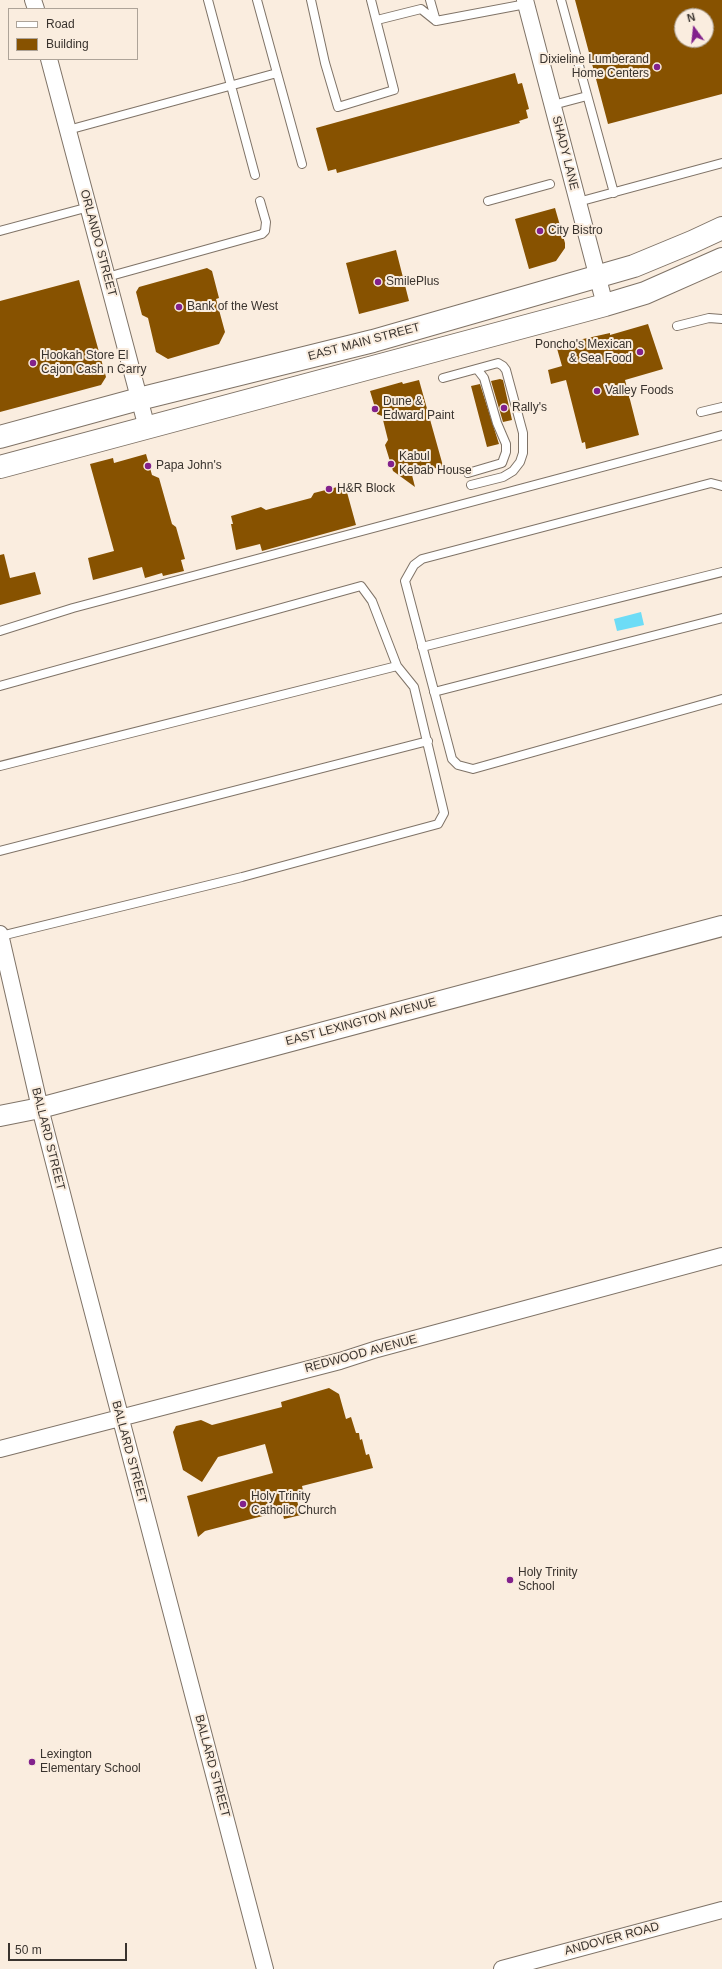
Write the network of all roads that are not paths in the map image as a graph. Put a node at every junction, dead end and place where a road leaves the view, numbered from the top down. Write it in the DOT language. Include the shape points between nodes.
graph roads {
  1 [pos="208,0"];
  2 [pos="256,0"];
  3 [pos="311,0"];
  4 [pos="371,0"];
  5 [pos="430,0"];
  6 [pos="561,0"];
  7 [pos="526,2"];
  8 [pos="377,20"];
  9 [pos="436,21"];
  10 [pos="49,60"];
  11 [pos="277,73"];
  12 [pos="232,86"];
  13 [pos="587,96"];
  14 [pos="553,105"];
  15 [pos="68,130"];
  16 [pos="722,163"];
  17 [pos="302,164"];
  18 [pos="256,175"];
  19 [pos="550,184"];
  20 [pos="614,193"];
  21 [pos="260,201"];
  22 [pos="488,201"];
  23 [pos="578,202"];
  24 [pos="89,207"];
  25 [pos="722,228"];
  26 [pos="0,231"];
  27 [pos="722,259"];
  28 [pos="598,276"];
  29 [pos="107,277"];
  30 [pos="605,305"];
  31 [pos="722,320"];
  32 [pos="426,326"];
  33 [pos="677,326"];
  34 [pos="435,351"];
  35 [pos="477,369"];
  36 [pos="442,378"];
  37 [pos="139,399"];
  38 [pos="722,407"];
  39 [pos="701,412"];
  40 [pos="147,428"];
  41 [pos="722,435"];
  42 [pos="0,437"];
  43 [pos="0,467"];
  44 [pos="468,473"];
  45 [pos="471,485"];
  46 [pos="722,486"];
  47 [pos="722,572"];
  48 [pos="722,618"];
  49 [pos="0,631"];
  50 [pos="422,647"];
  51 [pos="397,666"];
  52 [pos="0,686"];
  53 [pos="434,692"];
  54 [pos="722,699"];
  55 [pos="428,740"];
  56 [pos="0,766"];
  57 [pos="0,851"];
  58 [pos="722,926"];
  59 [pos="0,935"];
  60 [pos="40,1108"];
  61 [pos="0,1116"];
  62 [pos="722,1256"];
  63 [pos="120,1418"];
  64 [pos="0,1449"];
  65 [pos="722,1910"];
  66 [pos="265,1969"];
  67 [pos="502,1969"];
  1 -- 12 [label="lane"];
  2 -- 11 [label="lane"];
  3 -- 8 [label="lane" via="338,107 394,90"];
  4 -- 8 [label="lane"];
  5 -- 9 [label="lane"];
  6 -- 13 [label="lane"];
  7 -- 9 [label="lane"];
  7 -- 14 [label="street, SHADY LANE"];
  8 -- 9 [label="lane" via="421,9"];
  10 -- 15 [label="street, ORLANDO STREET"];
  11 -- 12 [label="lane"];
  11 -- 17 [label="lane"];
  12 -- 15 [label="lane"];
  12 -- 18 [label="lane"];
  13 -- 14 [label="lane"];
  13 -- 20 [label="lane"];
  14 -- 23 [label="street, SHADY LANE"];
  15 -- 24 [label="street, ORLANDO STREET"];
  16 -- 20 [label="lane"];
  19 -- 22 [label="lane"];
  20 -- 23 [label="lane"];
  21 -- 29 [label="lane" via="266,222 262,234"];
  23 -- 28 [label="street, SHADY LANE"];
  24 -- 26 [label="lane"];
  24 -- 29 [label="street, ORLANDO STREET"];
  25 -- 28 [label="main road, EAST MAIN STREET" via="634,266"];
  27 -- 30 [label="main road" via="646,293"];
  28 -- 30 [label="street, SHADY LANE"];
  28 -- 32 [label="main road, EAST MAIN STREET"];
  29 -- 37 [label="street, ORLANDO STREET"];
  30 -- 34 [label="main road"];
  31 -- 33 [label="lane" via="708,318"];
  32 -- 34 [label="main road"];
  32 -- 37 [label="main road, EAST MAIN STREET"];
  34 -- 40 [label="main road"];
  35 -- 36 [label="lane"];
  35 -- 44 [label="lane" via="484,378 496,424 506,444 506,452 502,463"];
  35 -- 45 [label="lane" via="498,364 506,370 524,443 520,462 513,471 503,477"];
  37 -- 40 [label="street, ORLANDO STREET"];
  37 -- 42 [label="main road, EAST MAIN STREET"];
  38 -- 39 [label="lane"];
  40 -- 43 [label="main road"];
  41 -- 49 [label="lane" via="83,605"];
  46 -- 50 [label="lane" via="711,483 422,559 414,564 404,581"];
  47 -- 50 [label="lane"];
  48 -- 53 [label="lane"];
  50 -- 53 [label="lane"];
  51 -- 52 [label="lane" via="372,601 361,586"];
  51 -- 55 [label="lane" via="414,687"];
  51 -- 56 [label="lane"];
  53 -- 54 [label="lane" via="452,760 458,765 473,769"];
  55 -- 57 [label="lane"];
  55 -- 59 [label="lane" via="444,813 438,824 242,877"];
  58 -- 60 [label="street, EAST LEXINGTON AVENUE"];
  59 -- 60 [label="street, BALLARD STREET"];
  60 -- 61 [label="street, EAST LEXINGTON AVENUE"];
  60 -- 63 [label="street, BALLARD STREET"];
  62 -- 63 [label="street, REDWOOD AVENUE" via="340,1361"];
  63 -- 64 [label="street, REDWOOD AVENUE"];
  63 -- 66 [label="street, BALLARD STREET"];
  65 -- 67 [label="street, ANDOVER ROAD"];
}
